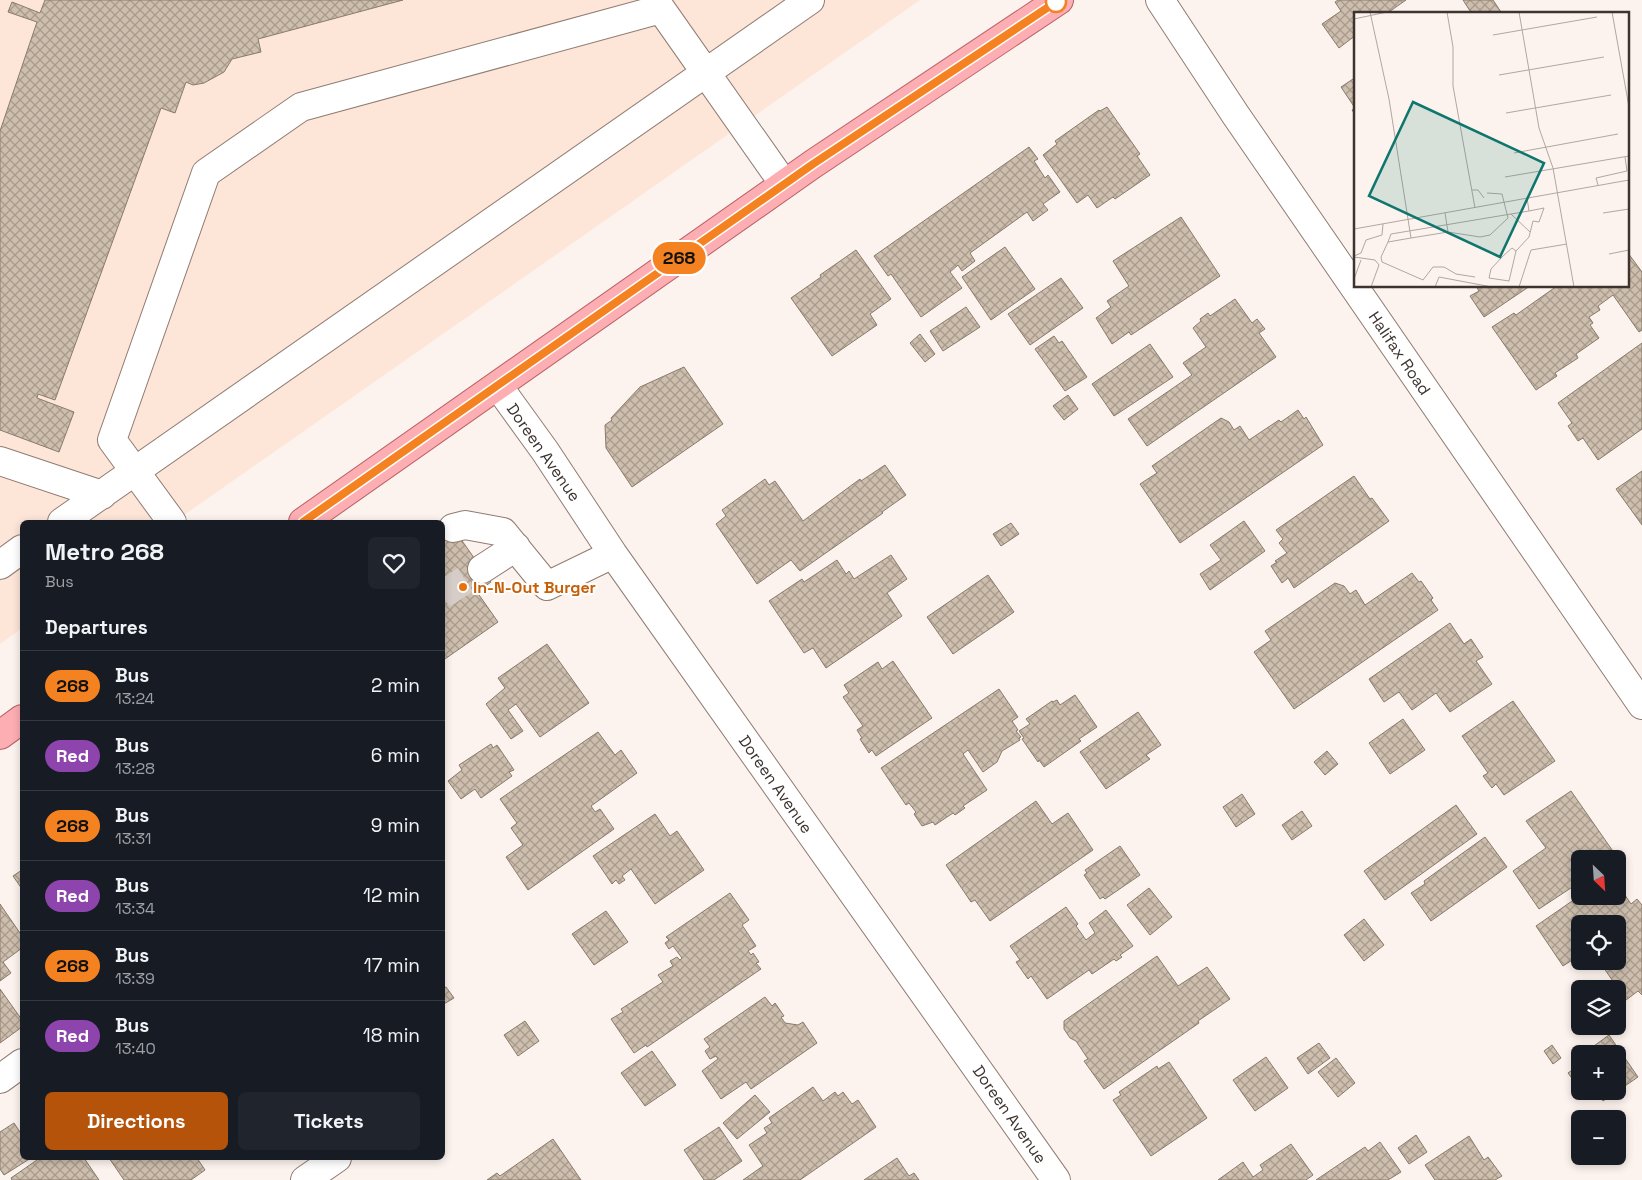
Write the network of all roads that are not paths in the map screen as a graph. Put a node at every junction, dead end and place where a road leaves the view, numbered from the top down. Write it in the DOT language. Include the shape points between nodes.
graph roads {
  1 [pos="810,0"];
  2 [pos="1059,0"];
  3 [pos="1160,0"];
  4 [pos="668,5"];
  5 [pos="705,72"];
  6 [pos="784,184"];
  7 [pos="1354,286"];
  8 [pos="1356,288"];
  9 [pos="498,386"];
  10 [pos="0,461"];
  11 [pos="135,472"];
  12 [pos="102,495"];
  13 [pos="65,520"];
  14 [pos="171,520"];
  15 [pos="306,520"];
  16 [pos="453,528"];
  17 [pos="516,547"];
  18 [pos="20,550"];
  19 [pos="613,554"];
  20 [pos="0,565"];
  21 [pos="482,569"];
  22 [pos="1642,705"];
  23 [pos="20,1064"];
  24 [pos="0,1079"];
  25 [pos="334,1160"];
  26 [pos="305,1180"];
  27 [pos="1056,1180"];
  1 -- 5 [label="street"];
  2 -- 6 [label="main road"];
  3 -- 7 [label="street, Halifax Road"];
  4 -- 5 [label="street"];
  4 -- 11 [label="street" via="301,107 206,173 112,440"];
  5 -- 6 [label="street"];
  5 -- 11 [label="street"];
  6 -- 9 [label="main road"];
  8 -- 22 [label="street, Halifax Road"];
  9 -- 15 [label="main road"];
  9 -- 19 [label="street, Doreen Avenue"];
  10 -- 12 [label="street"];
  11 -- 12 [label="street"];
  11 -- 14 [label="street"];
  12 -- 13 [label="street"];
  16 -- 17 [label="street" via="465,525 504,532"];
  17 -- 19 [label="street" via="547,586"];
  17 -- 21 [label="street"];
  18 -- 20 [label="street"];
  19 -- 27 [label="street, Doreen Avenue"];
  23 -- 24 [label="street"];
  25 -- 26 [label="street"];
}
